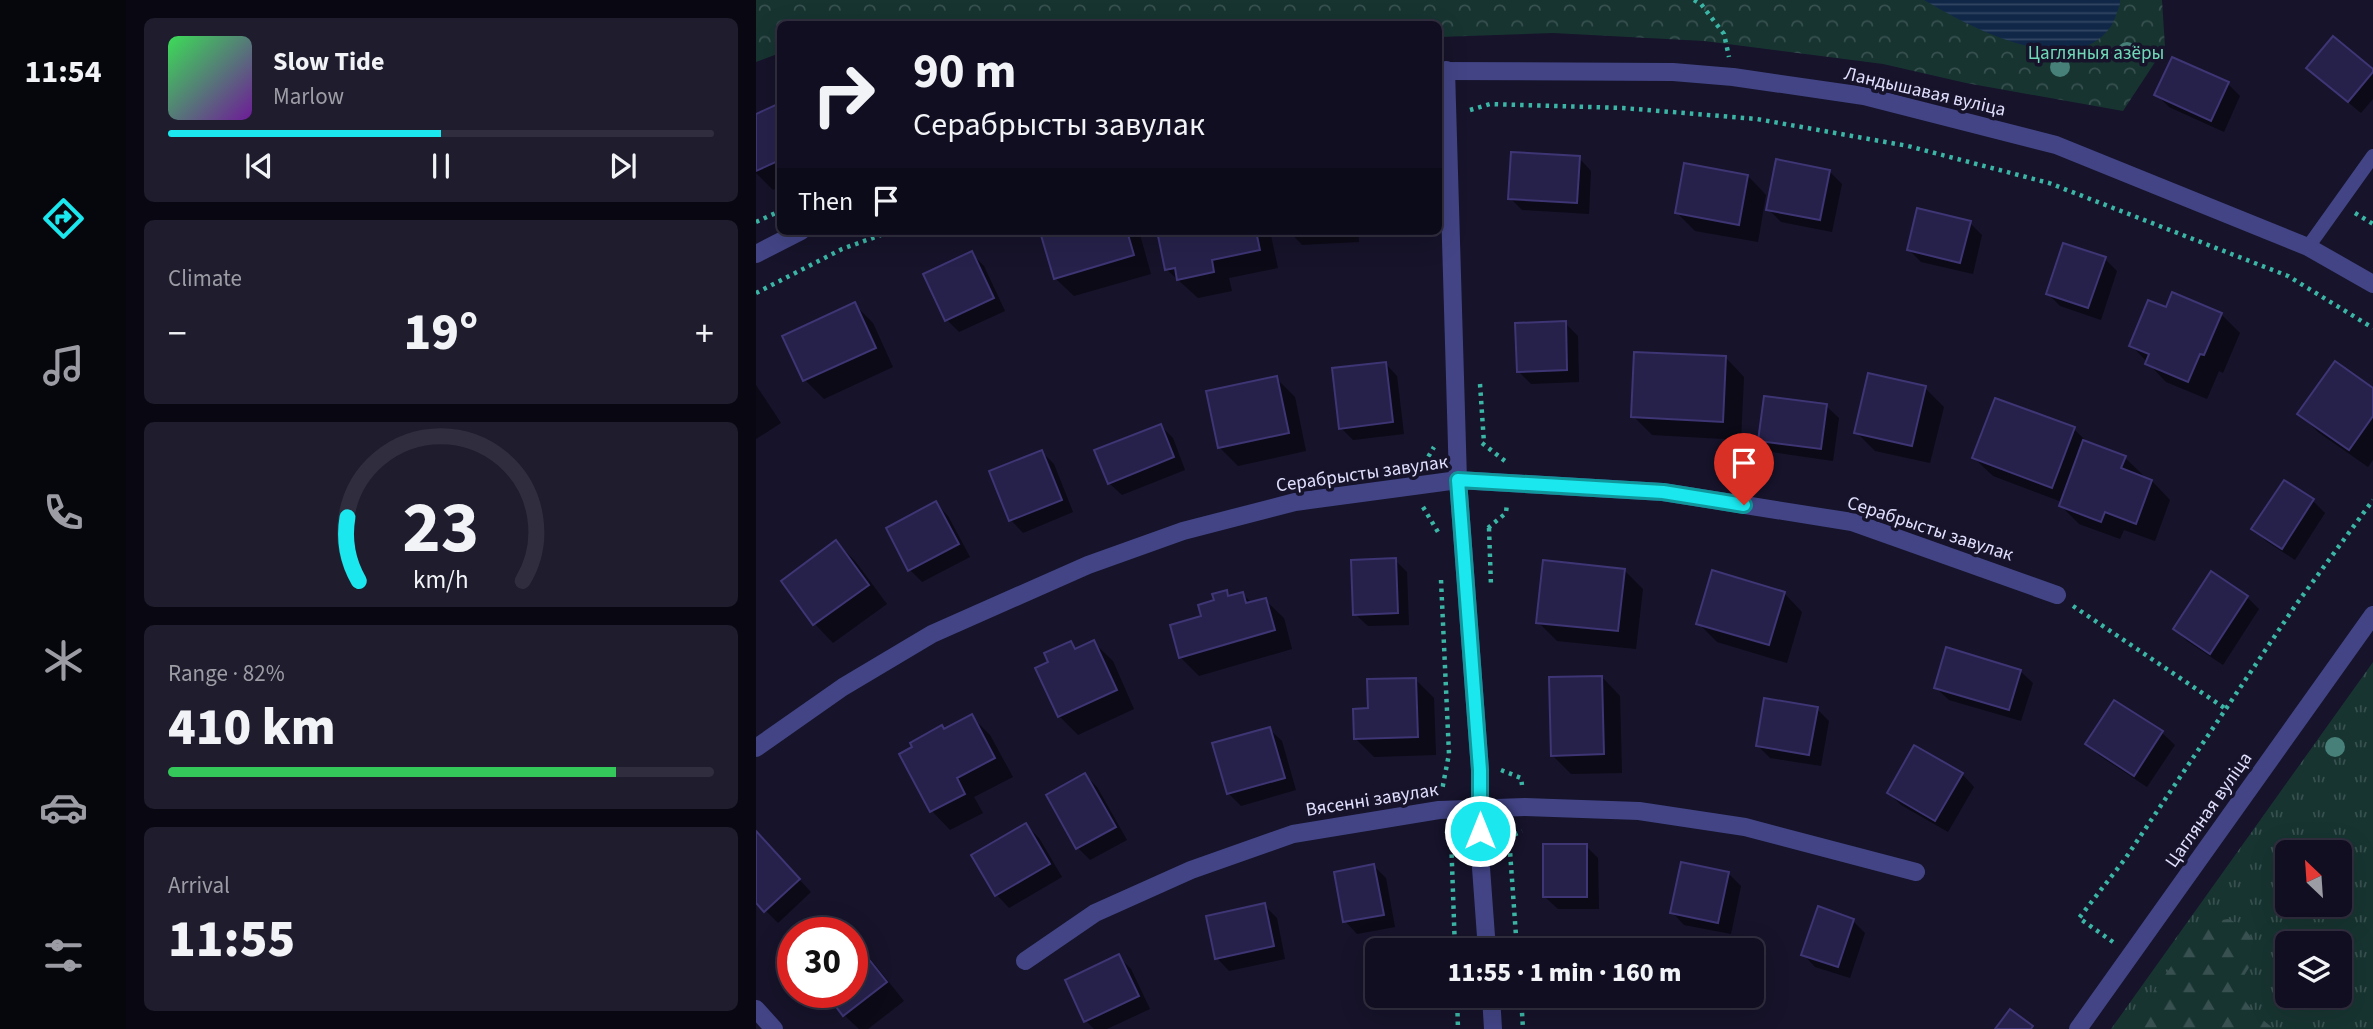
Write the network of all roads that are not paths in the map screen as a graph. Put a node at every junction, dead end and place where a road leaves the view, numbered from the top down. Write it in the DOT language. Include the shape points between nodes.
graph roads {
  1 [pos="1442,71"];
  2 [pos="2373,156"];
  3 [pos="793,235"];
  4 [pos="2308,247"];
  5 [pos="756,254"];
  6 [pos="2373,284"];
  7 [pos="1458,480"];
  8 [pos="2057,595"];
  9 [pos="2373,615"];
  10 [pos="756,748"];
  11 [pos="1481,807"];
  12 [pos="1916,872"];
  13 [pos="1486,938"];
  14 [pos="1025,961"];
  15 [pos="1492,1008"];
  16 [pos="756,1009"];
  17 [pos="774,1029"];
  18 [pos="1493,1029"];
  19 [pos="2078,1029"];
  1 -- 4 [label="street, Ландышавая вуліца" via="1673,72 1864,96 2056,145"];
  1 -- 7 [label="street"];
  2 -- 4 [label="lane"];
  3 -- 5 [label="street"];
  4 -- 6 [label="street, Ландышавая вуліца"];
  7 -- 8 [label="street, Серабрысты завулак" via="1663,492 1852,522"];
  7 -- 10 [label="street, Серабрысты завулак" via="1295,502 1183,531 1088,565 932,634 843,687"];
  7 -- 11 [label="street"];
  9 -- 19 [label="street, Цагляная вуліца"];
  11 -- 12 [label="street, Вясенні завулак" via="1639,811 1745,827"];
  11 -- 13 [label="street"];
  11 -- 14 [label="street, Вясенні завулак" via="1293,834 1191,870 1095,913"];
  15 -- 18 [label="street"];
  16 -- 17 [label="street"];
}
